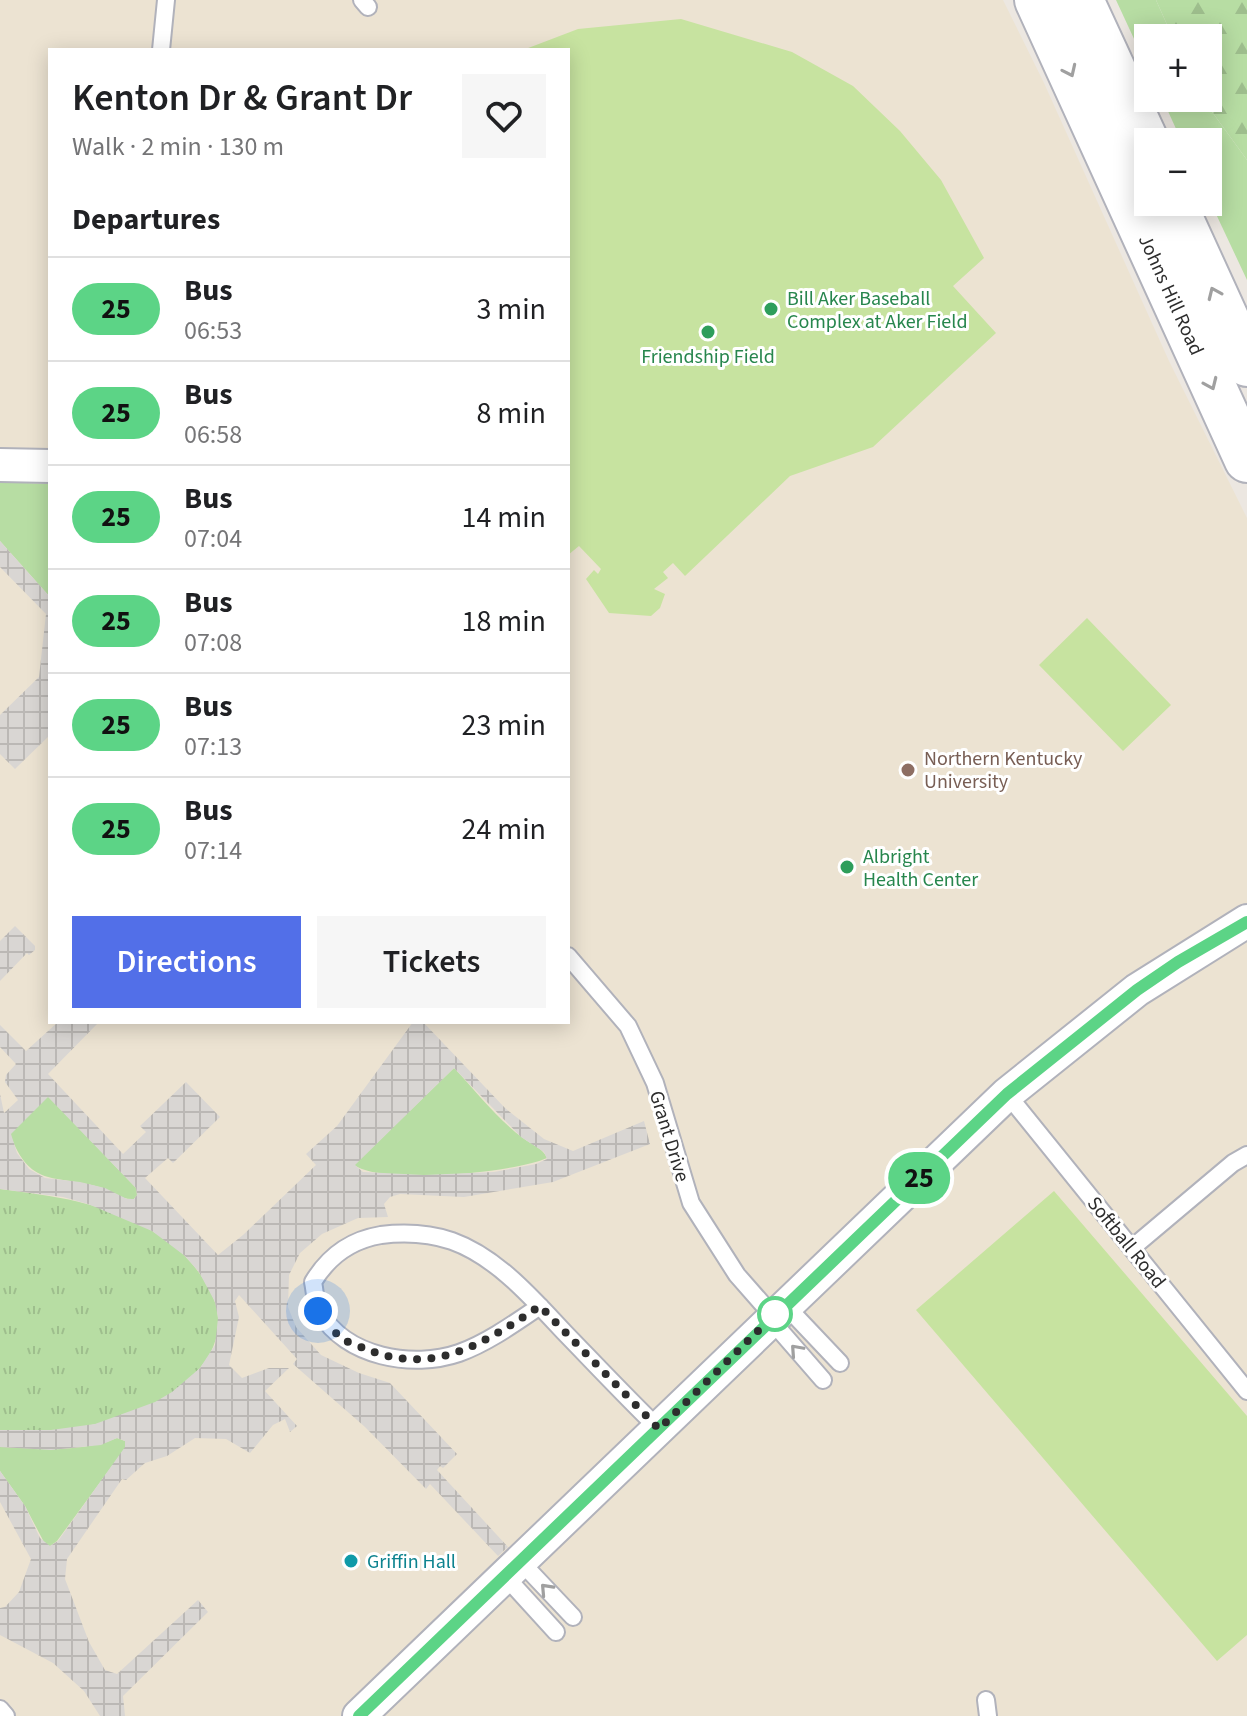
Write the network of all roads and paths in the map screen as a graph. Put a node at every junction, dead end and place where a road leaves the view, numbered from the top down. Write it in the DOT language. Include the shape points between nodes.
graph roads {
  1 [pos="166,0"];
  2 [pos="1037,0"];
  3 [pos="1081,0"];
  4 [pos="161,48"];
  5 [pos="1140,128"];
  6 [pos="1179,216"];
  7 [pos="1247,364"];
  8 [pos="1247,460"];
  9 [pos="0,465"];
  10 [pos="48,466"];
  11 [pos="1247,921"];
  12 [pos="570,958"];
  13 [pos="1007,1094"];
  14 [pos="1247,1155"];
  15 [pos="1132,1248"];
  16 [pos="540,1306"];
  17 [pos="776,1313"];
  18 [pos="840,1363"];
  19 [pos="823,1380"];
  20 [pos="1247,1391"];
  21 [pos="659,1429"];
  22 [pos="512,1569"];
  23 [pos="573,1617"];
  24 [pos="556,1632"];
  25 [pos="0,1709"];
  26 [pos="6,1716"];
  27 [pos="359,1716"];
  1 -- 4 [label="lane"];
  2 -- 8 [label="main road, Johns Hill Road, one-way"];
  3 -- 5 [label="main road"];
  7 -- 6 [label="main road, Johns Hill Road, one-way"];
  9 -- 10 [label="street"];
  11 -- 13 [label="street" via="1137,990"];
  12 -- 17 [label="lane, Grant Drive" via="628,1026 655,1083 691,1203 737,1275"];
  13 -- 15 [label="lane, Softball Road"];
  13 -- 17 [label="street"];
  14 -- 15 [label="lane"];
  15 -- 20 [label="lane, Softball Road"];
  16 -- 16 [label="lane" via="497,1268 456,1243 426,1233 369,1237 325,1263 313,1282 318,1311 342,1339 386,1357 428,1360 460,1353"];
  16 -- 21 [label="lane"];
  17 -- 18 [label="lane"];
  19 -- 17 [label="lane, one-way"];
  17 -- 21 [label="street"];
  21 -- 22 [label="street"];
  23 -- 22 [label="lane, one-way"];
  22 -- 24 [label="lane"];
  22 -- 27 [label="street"];
  25 -- 26 [label="lane"];
}
